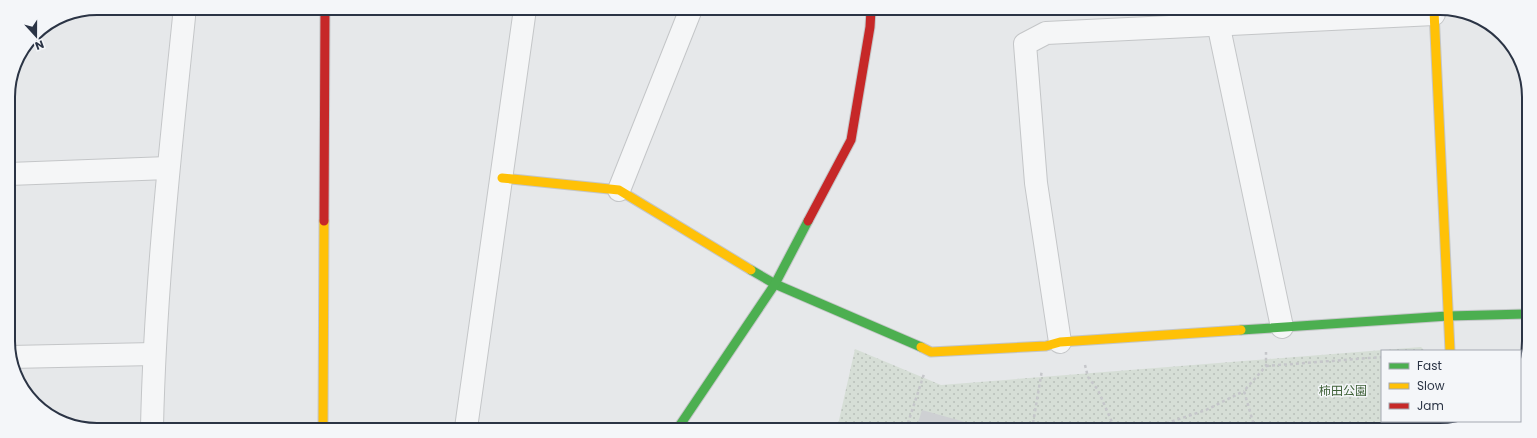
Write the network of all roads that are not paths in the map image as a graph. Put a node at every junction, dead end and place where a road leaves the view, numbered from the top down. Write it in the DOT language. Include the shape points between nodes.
graph roads {
  1 [pos="184,15"];
  2 [pos="325,15"];
  3 [pos="524,15"];
  4 [pos="689,15"];
  5 [pos="871,15"];
  6 [pos="1375,15"];
  7 [pos="1434,15"];
  8 [pos="1218,23"];
  9 [pos="168,168"];
  10 [pos="15,174"];
  11 [pos="502,178"];
  12 [pos="619,190"];
  13 [pos="775,284"];
  14 [pos="1522,314"];
  15 [pos="1448,316"];
  16 [pos="1274,328"];
  17 [pos="1062,343"];
  18 [pos="1450,350"];
  19 [pos="154,354"];
  20 [pos="17,357"];
  21 [pos="152,423"];
  22 [pos="323,423"];
  23 [pos="467,423"];
  24 [pos="681,423"];
  1 -- 9 [label="street"];
  2 -- 22 [label="street"];
  3 -- 11 [label="street"];
  4 -- 12 [label="street"];
  5 -- 13 [label="street" via="851,140"];
  6 -- 8 [label="street"];
  7 -- 15 [label="street"];
  8 -- 16 [label="street"];
  8 -- 17 [label="street" via="1046,33 1025,44 1036,183"];
  9 -- 10 [label="street"];
  9 -- 19 [label="street"];
  11 -- 12 [label="street"];
  11 -- 23 [label="street"];
  12 -- 13 [label="street"];
  13 -- 17 [label="street" via="931,352"];
  13 -- 24 [label="street"];
  14 -- 15 [label="street"];
  15 -- 16 [label="street"];
  15 -- 18 [label="street"];
  16 -- 17 [label="street"];
  19 -- 20 [label="street"];
  19 -- 21 [label="street"];
}
